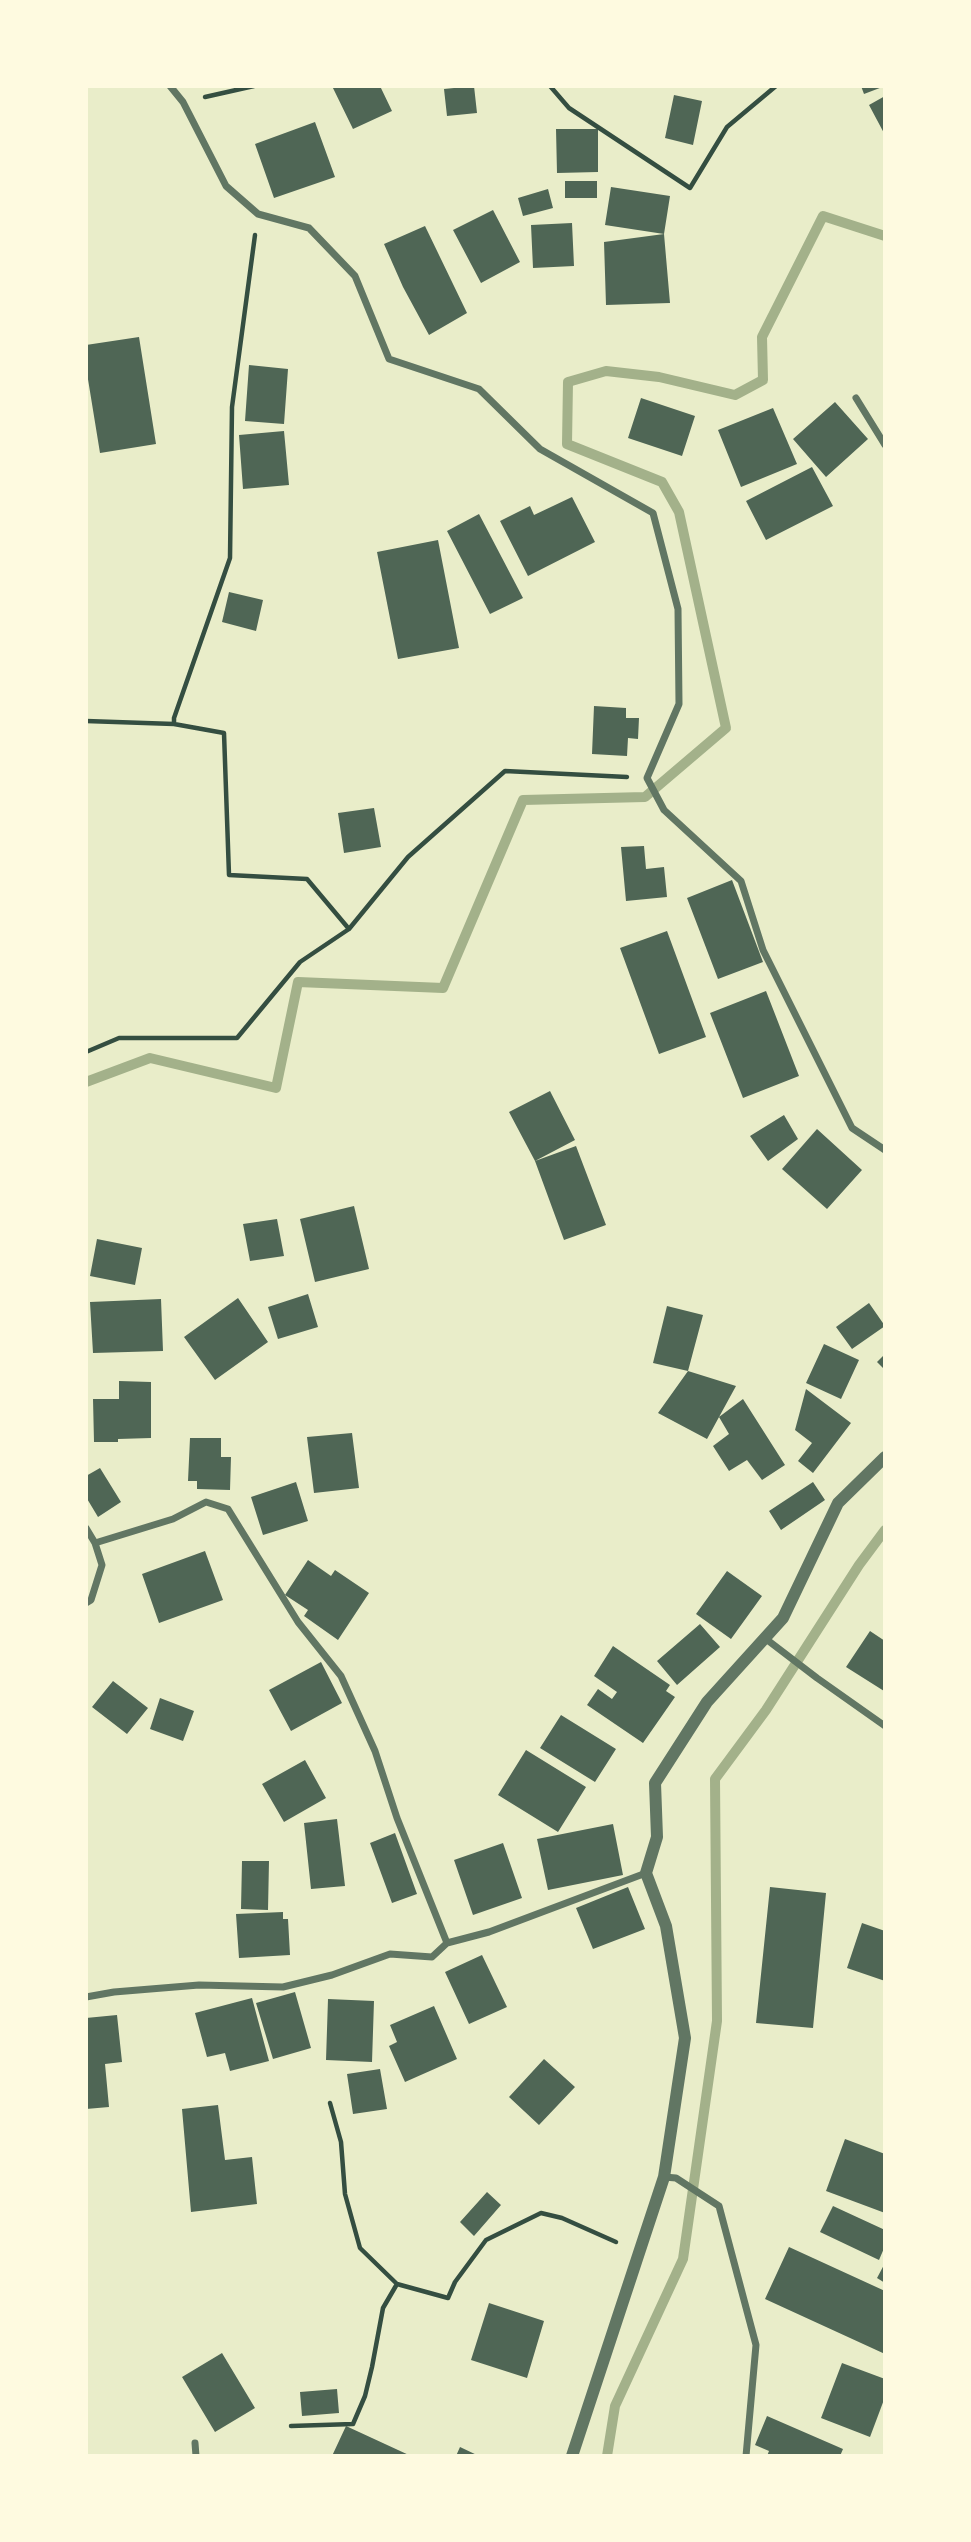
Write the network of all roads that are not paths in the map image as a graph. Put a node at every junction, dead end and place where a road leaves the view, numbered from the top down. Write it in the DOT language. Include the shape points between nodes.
graph roads {
  1 [pos="170,86"];
  2 [pos="856,398"];
  3 [pos="885,444"];
  4 [pos="885,1150"];
  5 [pos="885,1457"];
  6 [pos="86,1528"];
  7 [pos="95,1543"];
  8 [pos="86,1603"];
  9 [pos="766,1639"];
  10 [pos="885,1726"];
  11 [pos="646,1872"];
  12 [pos="447,1942"];
  13 [pos="86,1997"];
  14 [pos="670,2177"];
  15 [pos="195,2443"];
  16 [pos="196,2456"];
  17 [pos="572,2456"];
  18 [pos="746,2456"];
  1 -- 4 [label="street" via="183,102 226,186 258,214 309,228 355,276 389,359 479,389 540,449 653,513 678,609 678,704 648,778 664,810 741,881 763,950 852,1128"];
  2 -- 3 [label="street"];
  5 -- 9 [label="street" via="838,1503 783,1618"];
  6 -- 7 [label="street"];
  7 -- 8 [label="street" via="102,1565"];
  7 -- 12 [label="street" via="173,1519 206,1502 228,1509 298,1622 341,1676 375,1751"];
  9 -- 10 [label="street"];
  9 -- 11 [label="street" via="707,1702 655,1783 657,1837"];
  11 -- 12 [label="street" via="489,1932"];
  11 -- 14 [label="street" via="666,1926 685,2038"];
  12 -- 13 [label="street" via="432,1958 390,1954 283,1987 199,1985"];
  14 -- 17 [label="street" via="639,2251"];
  14 -- 18 [label="street" via="719,2206 756,2345"];
  15 -- 16 [label="street"];
}
